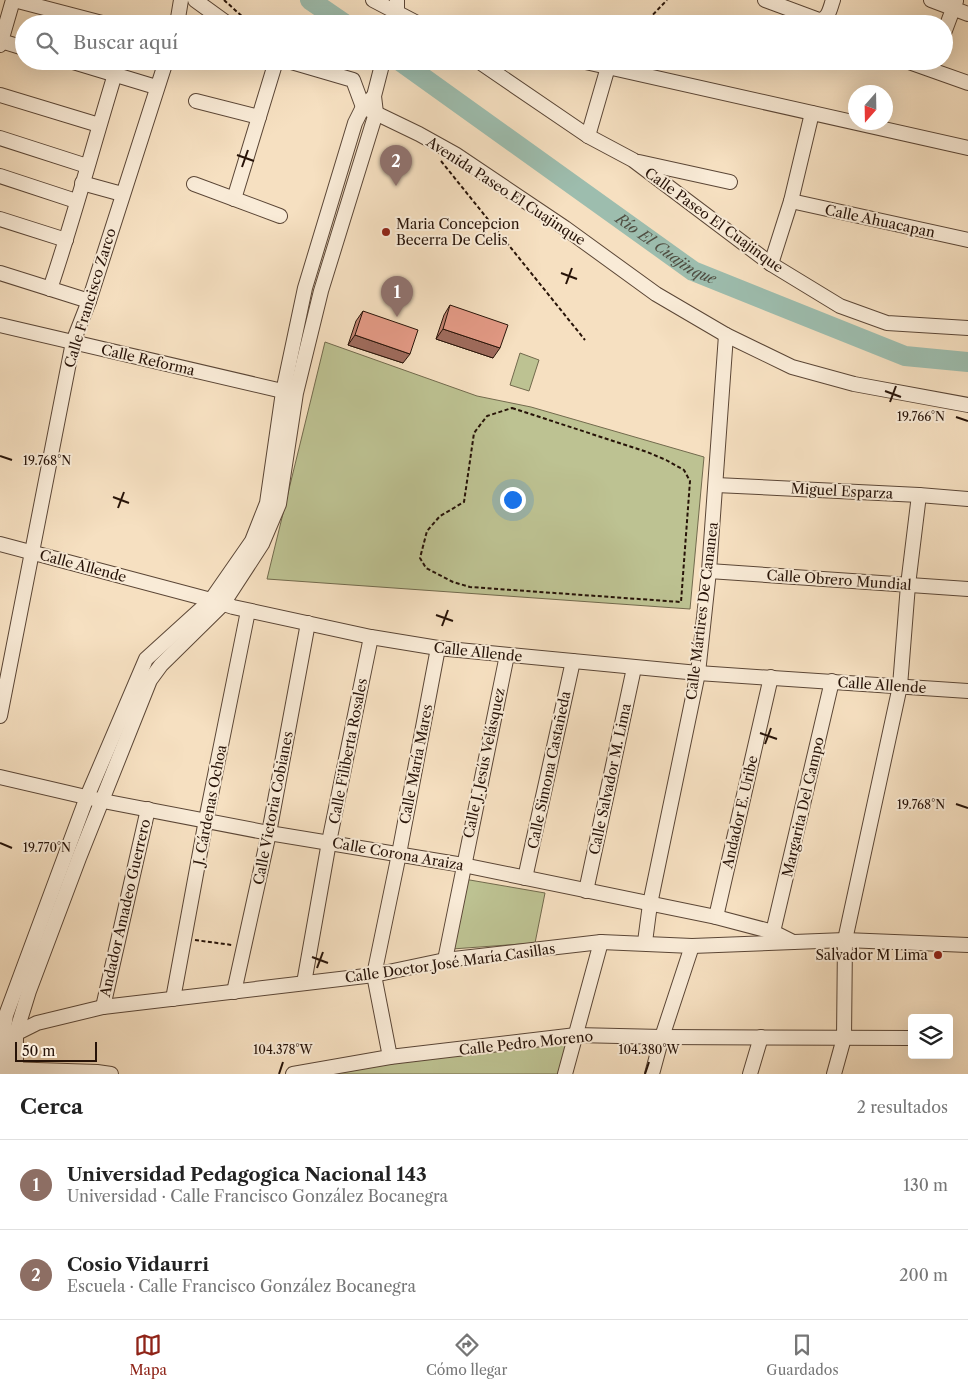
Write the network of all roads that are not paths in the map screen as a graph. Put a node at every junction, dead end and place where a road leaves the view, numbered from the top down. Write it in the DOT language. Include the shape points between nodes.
graph roads {
  1 [pos="13,0"];
  2 [pos="181,0"];
  3 [pos="195,0"];
  4 [pos="372,0"];
  5 [pos="766,0"];
  6 [pos="832,0"];
  7 [pos="930,0"];
  8 [pos="955,4"];
  9 [pos="396,12"];
  10 [pos="968,14"];
  11 [pos="71,15"];
  12 [pos="178,15"];
  13 [pos="216,15"];
  14 [pos="806,15"];
  15 [pos="827,15"];
  16 [pos="0,43"];
  17 [pos="15,46"];
  18 [pos="102,70"];
  19 [pos="162,70"];
  20 [pos="273,70"];
  21 [pos="319,70"];
  22 [pos="380,70"];
  23 [pos="491,70"];
  24 [pos="607,70"];
  25 [pos="621,70"];
  26 [pos="940,70"];
  27 [pos="116,74"];
  28 [pos="968,83"];
  29 [pos="156,86"];
  30 [pos="0,96"];
  31 [pos="374,96"];
  32 [pos="196,102"];
  33 [pos="363,107"];
  34 [pos="376,113"];
  35 [pos="812,113"];
  36 [pos="259,117"];
  37 [pos="100,126"];
  38 [pos="588,136"];
  39 [pos="0,138"];
  40 [pos="968,148"];
  41 [pos="633,160"];
  42 [pos="87,166"];
  43 [pos="0,176"];
  44 [pos="82,182"];
  45 [pos="730,182"];
  46 [pos="194,184"];
  47 [pos="122,194"];
  48 [pos="234,199"];
  49 [pos="76,201"];
  50 [pos="791,201"];
  51 [pos="280,216"];
  52 [pos="0,220"];
  53 [pos="66,240"];
  54 [pos="968,240"];
  55 [pos="771,264"];
  56 [pos="0,273"];
  57 [pos="305,288"];
  58 [pos="50,289"];
  59 [pos="321,291"];
  60 [pos="89,301"];
  61 [pos="0,325"];
  62 [pos="968,328"];
  63 [pos="726,335"];
  64 [pos="73,342"];
  65 [pos="290,393"];
  66 [pos="968,405"];
  67 [pos="716,485"];
  68 [pos="919,495"];
  69 [pos="968,499"];
  70 [pos="0,544"];
  71 [pos="32,552"];
  72 [pos="709,571"];
  73 [pos="908,585"];
  74 [pos="968,589"];
  75 [pos="217,602"];
  76 [pos="248,611"];
  77 [pos="308,623"];
  78 [pos="370,637"];
  79 [pos="438,648"];
  80 [pos="506,655"];
  81 [pos="573,661"];
  82 [pos="634,668"];
  83 [pos="698,673"];
  84 [pos="771,677"];
  85 [pos="832,681"];
  86 [pos="900,686"];
  87 [pos="968,691"];
  88 [pos="0,716"];
  89 [pos="0,777"];
  90 [pos="86,797"];
  91 [pos="102,801"];
  92 [pos="148,809"];
  93 [pos="206,820"];
  94 [pos="269,833"];
  95 [pos="329,842"];
  96 [pos="399,854"];
  97 [pos="463,865"];
  98 [pos="526,878"];
  99 [pos="586,891"];
  100 [pos="650,904"];
  101 [pos="716,917"];
  102 [pos="774,932"];
  103 [pos="845,940"];
  104 [pos="601,942"];
  105 [pos="645,942"];
  106 [pos="794,942"];
  107 [pos="968,945"];
  108 [pos="692,946"];
  109 [pos="445,960"];
  110 [pos="374,975"];
  111 [pos="304,983"];
  112 [pos="234,992"];
  113 [pos="173,999"];
  114 [pos="103,1007"];
  115 [pos="16,1033"];
  116 [pos="576,1035"];
  117 [pos="662,1037"];
  118 [pos="761,1037"];
  119 [pos="844,1038"];
  120 [pos="908,1038"];
  121 [pos="1,1042"];
  122 [pos="390,1057"];
  123 [pos="8,1071"];
  124 [pos="300,1073"];
  125 [pos="111,1074"];
  126 [pos="565,1074"];
  127 [pos="652,1074"];
  128 [pos="750,1074"];
  129 [pos="834,1074"];
  1 -- 11 [label="street"];
  1 -- 16 [label="street"];
  2 -- 12 [label="street"];
  3 -- 13 [label="street"];
  4 -- 9 [label="street"];
  5 -- 14 [label="street"];
  6 -- 15 [label="street"];
  7 -- 8 [label="street"];
  8 -- 10 [label="street"];
  16 -- 17 [label="street"];
  18 -- 27 [label="street"];
  19 -- 29 [label="street, Calle Francisco Zarco"];
  20 -- 36 [label="street"];
  21 -- 33 [label="street" via="353,80"];
  22 -- 31 [label="street"];
  23 -- 38 [label="street, Calle Paseo El Cuajinque"];
  24 -- 38 [label="street"];
  25 -- 35 [label="street"];
  26 -- 28 [label="street"];
  27 -- 29 [label="street"];
  27 -- 37 [label="street"];
  29 -- 47 [label="street, Calle Francisco Zarco"];
  30 -- 37 [label="street"];
  31 -- 33 [label="street"];
  31 -- 34 [label="street"];
  32 -- 36 [label="street"];
  33 -- 34 [label="street, Avenida Paseo El Cuajinque"];
  33 -- 57 [label="street" via="355,123"];
  34 -- 59 [label="street"];
  34 -- 63 [label="street, Avenida Paseo El Cuajinque" via="455,154 656,294"];
  35 -- 40 [label="street"];
  35 -- 50 [label="street"];
  36 -- 48 [label="street"];
  37 -- 42 [label="street"];
  38 -- 41 [label="street, Calle Paseo El Cuajinque"];
  39 -- 42 [label="street"];
  41 -- 45 [label="street"];
  41 -- 55 [label="street, Calle Paseo El Cuajinque"];
  42 -- 44 [label="street"];
  43 -- 49 [label="street"];
  44 -- 47 [label="street"];
  44 -- 49 [label="street"];
  46 -- 48 [label="street"];
  47 -- 60 [label="street, Calle Francisco Zarco"];
  48 -- 51 [label="street"];
  49 -- 53 [label="street"];
  50 -- 54 [label="street, Calle Ahuacapan"];
  50 -- 55 [label="street"];
  52 -- 53 [label="street"];
  53 -- 58 [label="street"];
  55 -- 62 [label="street, Calle Paseo El Cuajinque" via="840,306 887,323"];
  56 -- 58 [label="street"];
  57 -- 59 [label="street"];
  57 -- 65 [label="street"];
  58 -- 60 [label="street"];
  59 -- 65 [label="street"];
  60 -- 64 [label="street, Calle Francisco Zarco"];
  61 -- 64 [label="street, Calle Reforma"];
  63 -- 66 [label="street, Avenida Paseo El Cuajinque" via="792,367 854,384"];
  63 -- 67 [label="street, Calle Mártires De Cananea"];
  64 -- 65 [label="street, Calle Reforma"];
  64 -- 71 [label="street, Calle Francisco Zarco"];
  65 -- 75 [label="street" via="267,503 252,541"];
  67 -- 68 [label="street, Miguel Esparza"];
  67 -- 72 [label="street, Calle Mártires De Cananea"];
  68 -- 69 [label="street, Miguel Esparza"];
  68 -- 73 [label="street"];
  70 -- 71 [label="street, Calle Allende"];
  71 -- 75 [label="street, Calle Allende"];
  71 -- 88 [label="street, Calle Francisco Zarco"];
  72 -- 73 [label="street, Calle Obrero Mundial"];
  72 -- 83 [label="street, Calle Mártires De Cananea"];
  73 -- 74 [label="street, Calle Obrero Mundial"];
  73 -- 86 [label="street"];
  75 -- 76 [label="street, Calle Allende"];
  75 -- 90 [label="street" via="146,660"];
  75 -- 91 [label="street" via="150,680"];
  76 -- 77 [label="street, Calle Allende"];
  76 -- 93 [label="street, J. Cárdenas Ochoa"];
  77 -- 78 [label="street, Calle Allende"];
  77 -- 94 [label="street, Calle Victoria Cobianes"];
  78 -- 79 [label="street, Calle Allende"];
  78 -- 95 [label="street, Calle Filiberta Rosales"];
  79 -- 80 [label="street, Calle Allende"];
  79 -- 96 [label="street, Calle María Mares"];
  80 -- 81 [label="street, Calle Allende"];
  80 -- 97 [label="street, Calle J. Jesús Velásquez"];
  81 -- 82 [label="street, Calle Allende"];
  81 -- 98 [label="street, Calle Simona Castañeda"];
  82 -- 83 [label="street, Calle Allende"];
  82 -- 99 [label="street, Calle Salvador M. Lima"];
  83 -- 84 [label="street, Calle Allende"];
  83 -- 100 [label="street, Calle Mártires De Cananea"];
  84 -- 85 [label="street, Calle Allende"];
  84 -- 101 [label="street, Andador E. Uribe"];
  85 -- 86 [label="street, Calle Allende"];
  85 -- 102 [label="street, Margarita Del Campo"];
  86 -- 87 [label="street, Calle Allende"];
  86 -- 103 [label="street"];
  89 -- 90 [label="street, Calle Corona Araiza"];
  90 -- 91 [label="street, Calle Corona Araiza"];
  90 -- 121 [label="street" via="6,1015"];
  91 -- 92 [label="street, Calle Corona Araiza"];
  91 -- 115 [label="street"];
  92 -- 93 [label="street, Calle Corona Araiza"];
  92 -- 114 [label="street, Andador Amadeo Guerrero"];
  93 -- 94 [label="street, Calle Corona Araiza"];
  93 -- 113 [label="street, J. Cárdenas Ochoa"];
  94 -- 95 [label="street, Calle Corona Araiza"];
  94 -- 112 [label="street, Calle Victoria Cobianes"];
  95 -- 96 [label="street, Calle Corona Araiza"];
  95 -- 111 [label="street, Calle Filiberta Rosales"];
  96 -- 97 [label="street, Calle Corona Araiza"];
  96 -- 110 [label="street, Calle María Mares"];
  97 -- 98 [label="street, Calle Corona Araiza"];
  97 -- 109 [label="street, Calle J. Jesús Velásquez"];
  98 -- 99 [label="street, Calle Corona Araiza"];
  99 -- 100 [label="street, Calle Corona Araiza"];
  100 -- 101 [label="street, Calle Corona Araiza"];
  100 -- 105 [label="street, Calle Mártires De Cananea"];
  101 -- 102 [label="street, Calle Corona Araiza"];
  102 -- 106 [label="street, Calle Corona Araiza"];
  103 -- 106 [label="street, Calle Doctor José María Casillas"];
  103 -- 107 [label="street, Calle Doctor José María Casillas"];
  103 -- 119 [label="street"];
  104 -- 105 [label="street, Calle Doctor José María Casillas"];
  104 -- 109 [label="street, Calle Doctor José María Casillas"];
  104 -- 116 [label="street"];
  105 -- 108 [label="street, Calle Doctor José María Casillas"];
  106 -- 108 [label="street, Calle Doctor José María Casillas"];
  108 -- 117 [label="street"];
  109 -- 110 [label="street, Calle Doctor José María Casillas"];
  110 -- 111 [label="street, Calle Doctor José María Casillas"];
  110 -- 122 [label="street, Calle María Mares"];
  111 -- 112 [label="street, Calle Doctor José María Casillas"];
  112 -- 113 [label="street, Calle Doctor José María Casillas"];
  113 -- 114 [label="street, Calle Doctor José María Casillas"];
  114 -- 115 [label="street, Calle Doctor José María Casillas" via="37,1023"];
  115 -- 121 [label="street, Calle Doctor José María Casillas"];
  115 -- 123 [label="street"];
  116 -- 117 [label="street, Calle Pedro Moreno"];
  116 -- 122 [label="street, Calle Pedro Moreno"];
  116 -- 126 [label="street"];
  117 -- 118 [label="street, Calle Pedro Moreno"];
  117 -- 127 [label="street"];
  118 -- 119 [label="street, Calle Pedro Moreno"];
  118 -- 128 [label="street"];
  119 -- 120 [label="street, Calle Pedro Moreno"];
  119 -- 129 [label="street"];
  121 -- 123 [label="street"];
  122 -- 124 [label="street, Calle Pedro Moreno"];
  123 -- 125 [label="street"];
}
